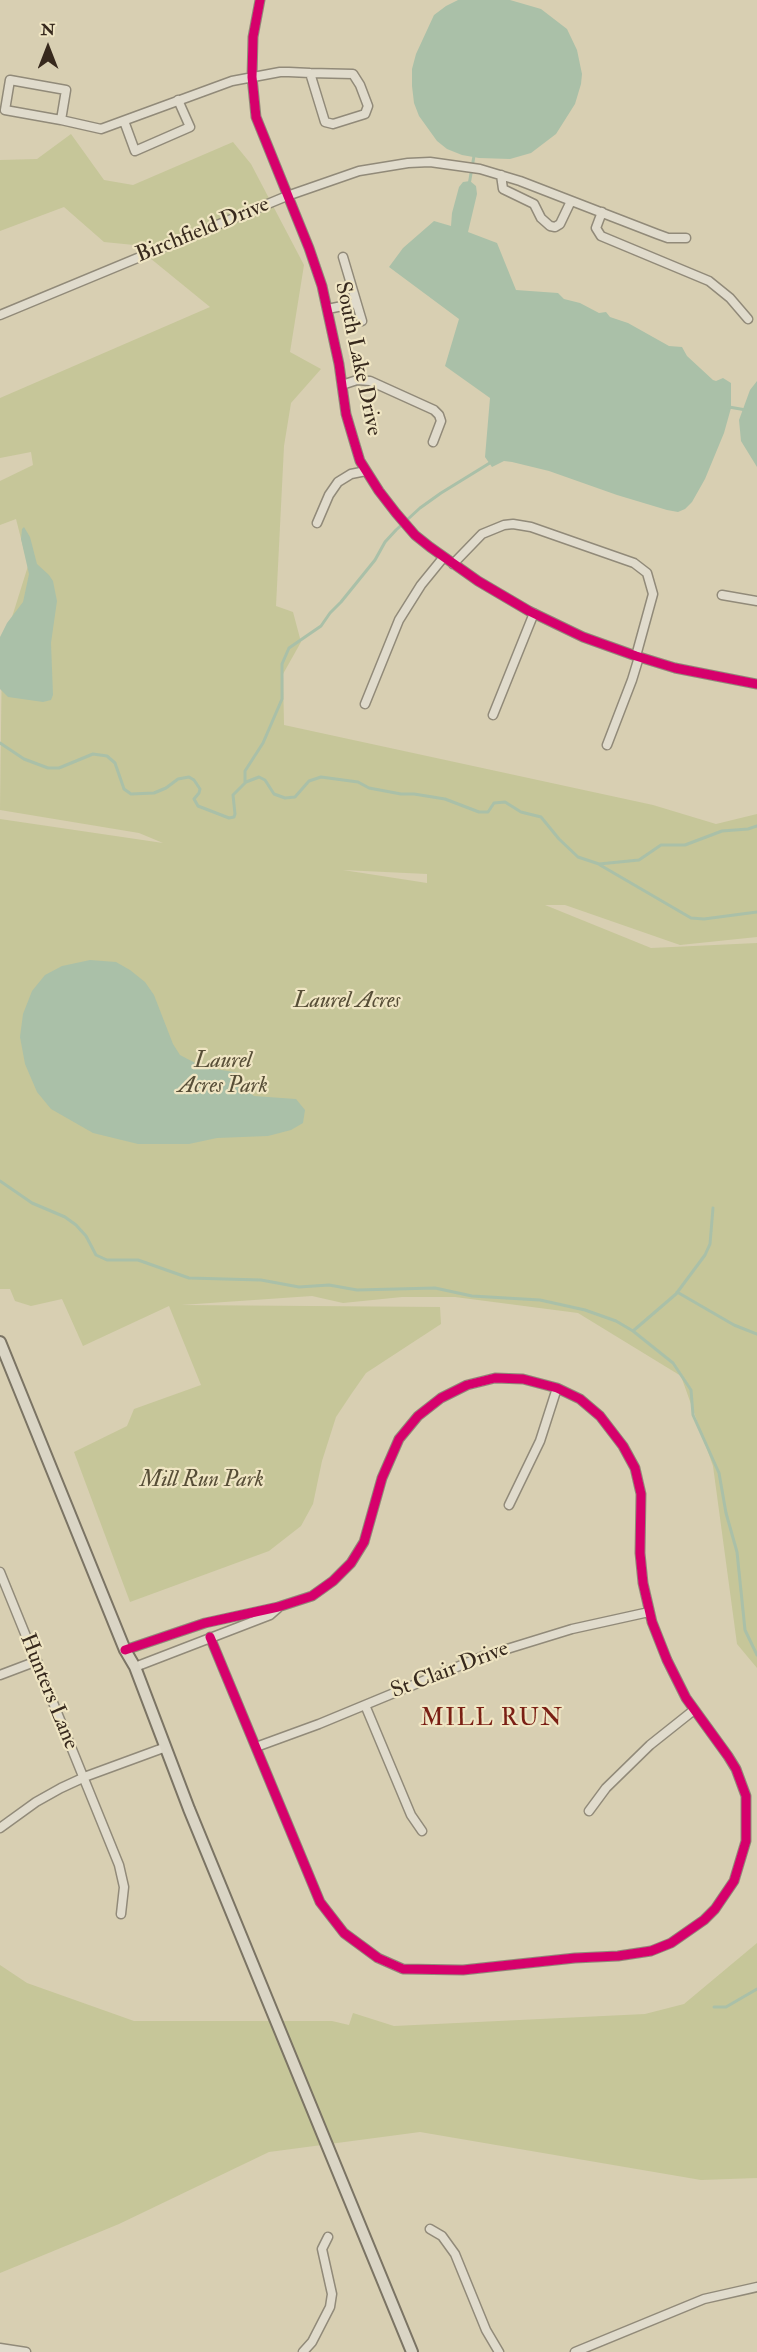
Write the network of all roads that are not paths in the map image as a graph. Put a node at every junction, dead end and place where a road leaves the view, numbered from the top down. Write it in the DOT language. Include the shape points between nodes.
graph roads {
  1 [pos="260,0"];
  2 [pos="310,73"];
  3 [pos="252,77"];
  4 [pos="178,100"];
  5 [pos="61,120"];
  6 [pos="124,120"];
  7 [pos="501,175"];
  8 [pos="287,196"];
  9 [pos="571,201"];
  10 [pos="602,212"];
  11 [pos="686,238"];
  12 [pos="343,257"];
  13 [pos="356,303"];
  14 [pos="328,309"];
  15 [pos="0,315"];
  16 [pos="748,319"];
  17 [pos="362,321"];
  18 [pos="342,385"];
  19 [pos="433,442"];
  20 [pos="366,471"];
  21 [pos="317,523"];
  22 [pos="443,558"];
  23 [pos="453,564"];
  24 [pos="722,595"];
  25 [pos="757,601"];
  26 [pos="534,613"];
  27 [pos="637,657"];
  28 [pos="757,684"];
  29 [pos="365,704"];
  30 [pos="493,715"];
  31 [pos="607,745"];
  32 [pos="0,1342"];
  33 [pos="557,1388"];
  34 [pos="509,1505"];
  35 [pos="0,1572"];
  36 [pos="278,1607"];
  37 [pos="649,1612"];
  38 [pos="210,1637"];
  39 [pos="125,1650"];
  40 [pos="37,1661"];
  41 [pos="135,1667"];
  42 [pos="0,1675"];
  43 [pos="365,1705"];
  44 [pos="694,1710"];
  45 [pos="166,1747"];
  46 [pos="256,1747"];
  47 [pos="83,1778"];
  48 [pos="589,1811"];
  49 [pos="0,1828"];
  50 [pos="422,1831"];
  51 [pos="121,1914"];
  52 [pos="430,2229"];
  53 [pos="328,2236"];
  54 [pos="757,2287"];
  55 [pos="0,2348"];
  56 [pos="590,2349"];
  57 [pos="26,2352"];
  58 [pos="303,2352"];
  59 [pos="412,2352"];
  60 [pos="499,2352"];
  61 [pos="575,2352"];
  1 -- 3 [label="street, South Lake Drive" via="253,37"];
  2 -- 2 [label="street" via="353,74 368,106 365,114 333,124 325,122"];
  2 -- 3 [label="street" via="280,72"];
  3 -- 4 [label="street"];
  3 -- 8 [label="street, South Lake Drive" via="256,117"];
  4 -- 6 [label="street"];
  4 -- 6 [label="street" via="190,127 135,151"];
  5 -- 5 [label="street" via="5,110 10,80 66,90"];
  5 -- 6 [label="street" via="101,129"];
  7 -- 8 [label="street, Birchfield Drive" via="467,166 408,163 358,171"];
  7 -- 9 [label="street, Birchfield Drive"];
  7 -- 9 [label="street" via="503,189 534,204 550,226 560,224"];
  8 -- 14 [label="street, South Lake Drive"];
  8 -- 15 [label="street, Birchfield Drive"];
  9 -- 10 [label="street, Birchfield Drive"];
  10 -- 11 [label="street, Birchfield Drive" via="668,238"];
  10 -- 16 [label="street" via="596,228 602,236 708,281"];
  12 -- 13 [label="street"];
  13 -- 14 [label="street"];
  13 -- 17 [label="street"];
  14 -- 18 [label="street, South Lake Drive"];
  18 -- 19 [label="street, South Lake Drive" via="370,381 434,410 441,421"];
  18 -- 20 [label="street, South Lake Drive" via="351,432"];
  20 -- 21 [label="street" via="338,482"];
  20 -- 22 [label="street, South Lake Drive" via="415,535"];
  22 -- 23 [label="street, South Lake Drive"];
  22 -- 29 [label="street" via="399,620"];
  23 -- 26 [label="street, South Lake Drive"];
  23 -- 27 [label="street" via="482,534 513,524 634,563 647,573 653,594"];
  24 -- 25 [label="street"];
  26 -- 27 [label="street, South Lake Drive"];
  26 -- 30 [label="street"];
  27 -- 28 [label="street, South Lake Drive"];
  27 -- 31 [label="street"];
  32 -- 39 [label="main road"];
  33 -- 34 [label="street" via="543,1431"];
  33 -- 36 [label="street" via="509,1378 481,1380 429,1407 408,1426 392,1452 369,1530 351,1563 312,1596"];
  33 -- 37 [label="street" via="600,1416 634,1468 641,1494 641,1567"];
  35 -- 40 [label="street, Hunters Lane"];
  36 -- 38 [label="street" via="270,1615"];
  36 -- 39 [label="street" via="205,1623"];
  37 -- 43 [label="street, St Clair Drive" via="528,1641"];
  37 -- 44 [label="street" via="667,1660"];
  38 -- 41 [label="street"];
  38 -- 46 [label="street"];
  39 -- 41 [label="main road"];
  40 -- 42 [label="street"];
  40 -- 47 [label="street, Hunters Lane"];
  41 -- 45 [label="main road"];
  43 -- 46 [label="street, St Clair Drive"];
  43 -- 50 [label="street" via="411,1815"];
  44 -- 46 [label="street" via="736,1769 746,1796 743,1856 734,1881 715,1909 692,1930 651,1951 478,1970 403,1969 378,1958 344,1933 314,1890"];
  44 -- 48 [label="street" via="650,1745 606,1788"];
  45 -- 47 [label="street"];
  45 -- 59 [label="main road"];
  47 -- 49 [label="street" via="36,1802"];
  47 -- 51 [label="street, Hunters Lane" via="119,1865 124,1887"];
  52 -- 60 [label="street" via="455,2254"];
  53 -- 58 [label="street" via="322,2249 332,2294 330,2307"];
  54 -- 56 [label="street" via="704,2299"];
  55 -- 57 [label="street"];
  56 -- 61 [label="street"];
}
